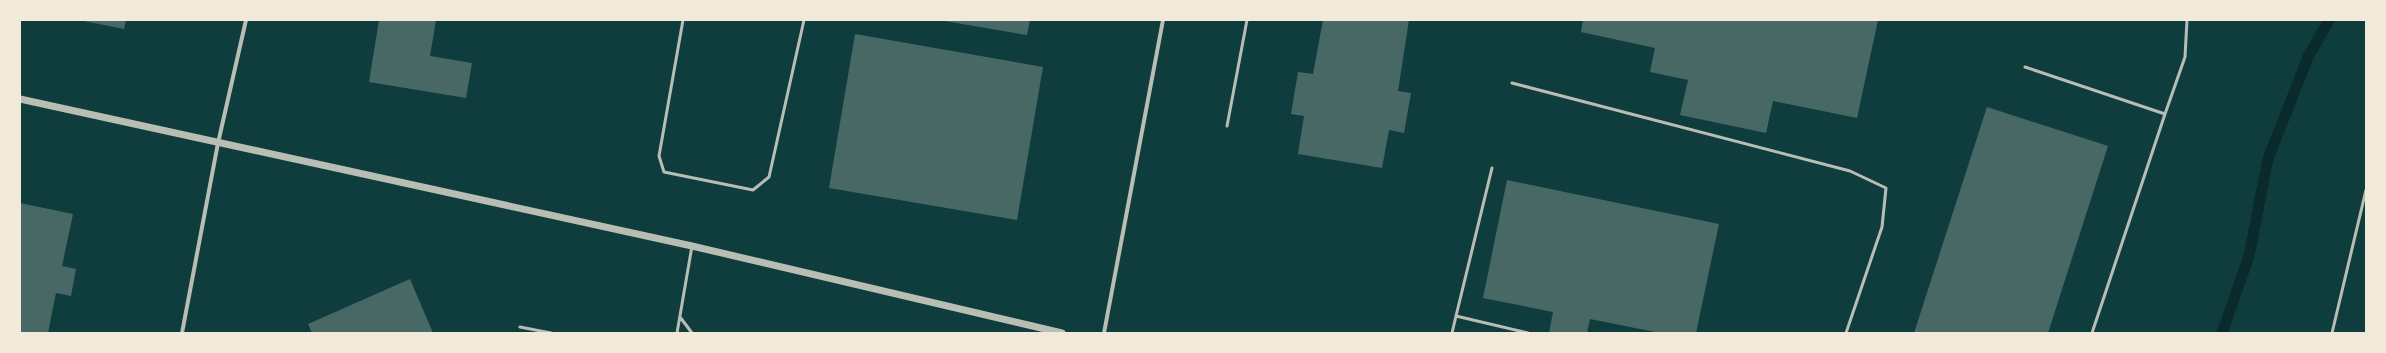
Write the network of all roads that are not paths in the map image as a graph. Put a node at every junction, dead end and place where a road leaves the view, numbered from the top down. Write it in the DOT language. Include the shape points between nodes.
graph roads {
  1 [pos="246,20"];
  2 [pos="683,20"];
  3 [pos="804,20"];
  4 [pos="1163,20"];
  5 [pos="1247,20"];
  6 [pos="2187,20"];
  7 [pos="2025,67"];
  8 [pos="1512,84"];
  9 [pos="20,99"];
  10 [pos="2165,114"];
  11 [pos="1227,126"];
  12 [pos="218,143"];
  13 [pos="1492,168"];
  14 [pos="2366,190"];
  15 [pos="692,246"];
  16 [pos="1456,316"];
  17 [pos="680,317"];
  18 [pos="520,327"];
  19 [pos="182,333"];
  20 [pos="551,333"];
  21 [pos="677,333"];
  22 [pos="692,333"];
  23 [pos="1062,333"];
  24 [pos="1104,333"];
  25 [pos="1452,333"];
  26 [pos="1528,333"];
  27 [pos="1846,333"];
  28 [pos="2092,333"];
  29 [pos="2332,333"];
  1 -- 12 [label="street"];
  2 -- 3 [label="lane" via="659,156 664,172 753,190 769,177"];
  4 -- 24 [label="street"];
  5 -- 11 [label="lane"];
  6 -- 10 [label="lane" via="2185,57"];
  7 -- 10 [label="lane"];
  8 -- 27 [label="lane" via="1850,171 1886,188 1882,227"];
  9 -- 12 [label="street"];
  10 -- 28 [label="lane"];
  12 -- 15 [label="street"];
  12 -- 19 [label="street"];
  13 -- 16 [label="lane"];
  14 -- 29 [label="lane"];
  15 -- 17 [label="lane"];
  15 -- 23 [label="street"];
  16 -- 25 [label="lane"];
  16 -- 26 [label="lane"];
  17 -- 21 [label="lane"];
  17 -- 22 [label="lane"];
  18 -- 20 [label="lane"];
}
